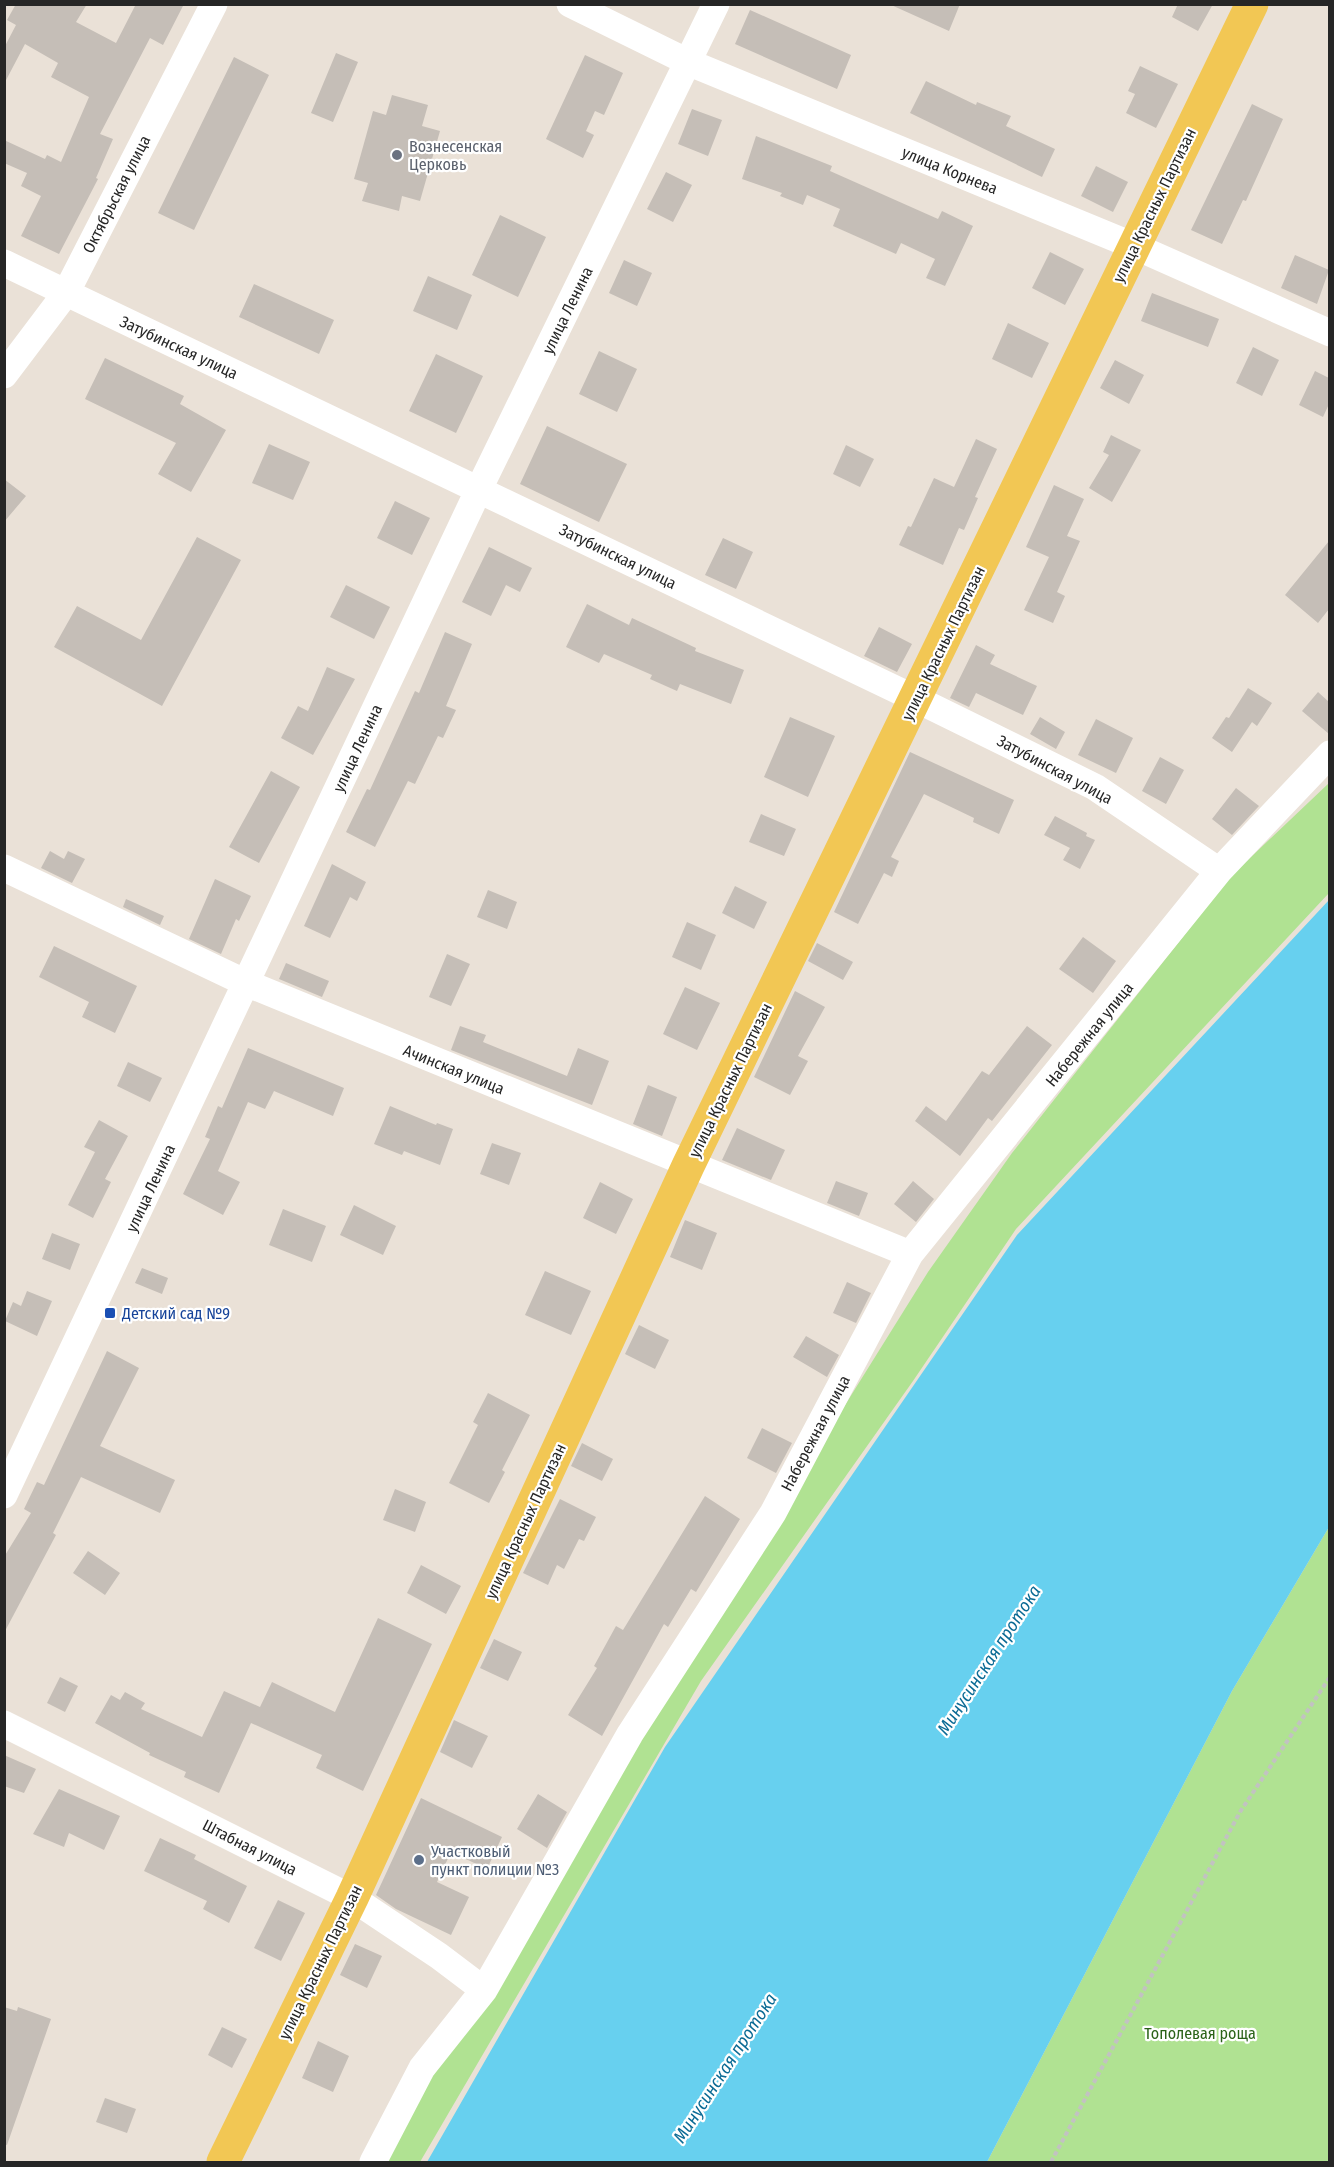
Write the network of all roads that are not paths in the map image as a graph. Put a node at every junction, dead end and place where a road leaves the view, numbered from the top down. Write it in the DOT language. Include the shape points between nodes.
graph roads {
  1 [pos="214,4"];
  2 [pos="570,4"];
  3 [pos="716,4"];
  4 [pos="1252,4"];
  5 [pos="690,63"];
  6 [pos="1134,246"];
  7 [pos="4,263"];
  8 [pos="66,293"];
  9 [pos="1329,333"];
  10 [pos="4,375"];
  11 [pos="479,489"];
  12 [pos="916,699"];
  13 [pos="1329,754"];
  14 [pos="4,868"];
  15 [pos="1219,871"];
  16 [pos="246,983"];
  17 [pos="688,1166"];
  18 [pos="910,1254"];
  19 [pos="4,1495"];
  20 [pos="4,1724"];
  21 [pos="352,1898"];
  22 [pos="484,1990"];
  23 [pos="223,2163"];
  24 [pos="372,2163"];
  1 -- 8 [label="street, Октябрьская улица"];
  2 -- 5 [label="street, улица Корнева"];
  3 -- 5 [label="street, улица Ленина"];
  4 -- 6 [label="main road, улица Красных Партизан"];
  5 -- 6 [label="street, улица Корнева"];
  5 -- 11 [label="street, улица Ленина"];
  6 -- 9 [label="street, улица Корнева"];
  6 -- 12 [label="main road, улица Красных Партизан"];
  7 -- 8 [label="street, Затубинская улица"];
  8 -- 10 [label="street, Октябрьская улица"];
  8 -- 11 [label="street, Затубинская улица"];
  11 -- 12 [label="street, Затубинская улица"];
  11 -- 16 [label="street, улица Ленина"];
  12 -- 15 [label="street, Затубинская улица" via="1095,787"];
  12 -- 17 [label="main road, улица Красных Партизан"];
  13 -- 15 [label="street, Набережная улица"];
  14 -- 16 [label="street, Ачинская улица"];
  15 -- 18 [label="street, Набережная улица"];
  16 -- 17 [label="street, Ачинская улица"];
  16 -- 19 [label="street, улица Ленина"];
  17 -- 18 [label="street, Ачинская улица"];
  17 -- 21 [label="main road, улица Красных Партизан"];
  18 -- 22 [label="street, Набережная улица" via="772,1513 630,1734"];
  20 -- 21 [label="street, Штабная улица"];
  21 -- 22 [label="street, Штабная улица"];
  21 -- 23 [label="main road, улица Красных Партизан"];
  22 -- 24 [label="street, Набережная улица" via="422,2068"];
}
